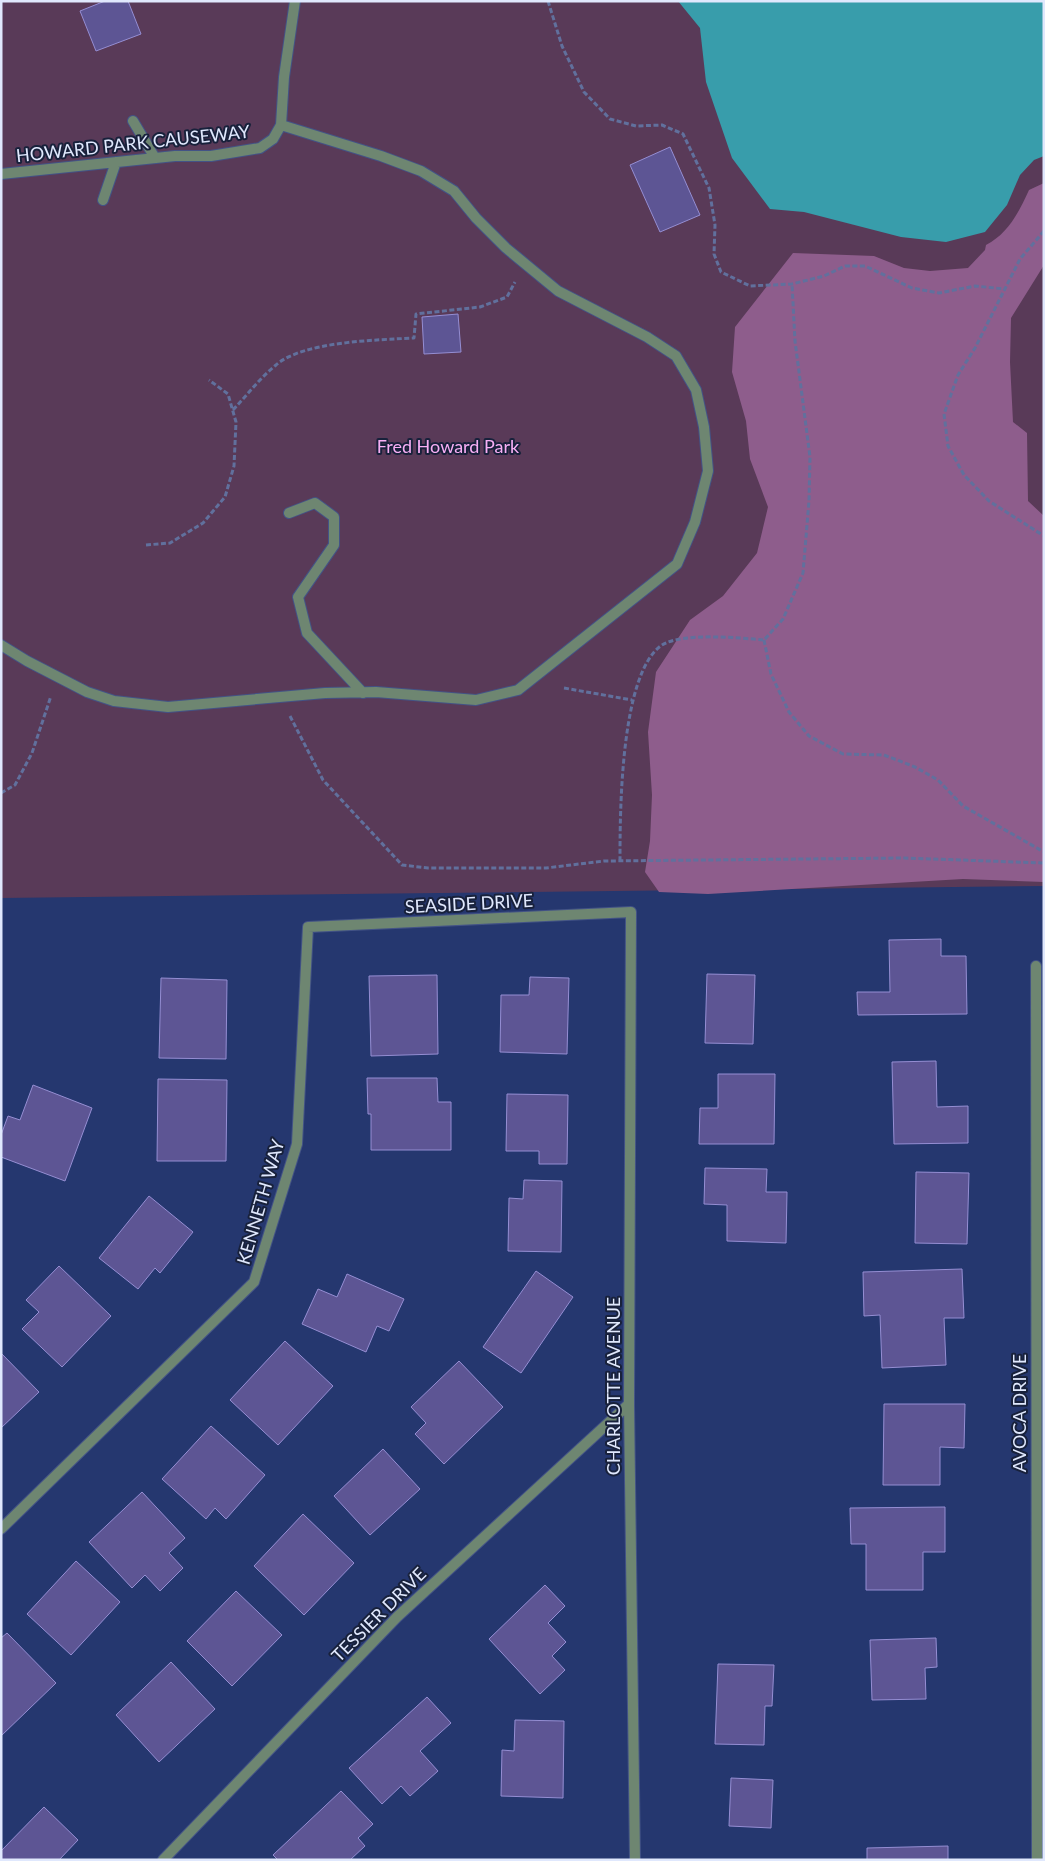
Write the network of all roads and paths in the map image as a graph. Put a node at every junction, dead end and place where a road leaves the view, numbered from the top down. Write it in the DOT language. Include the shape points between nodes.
graph roads {
  1 [pos="295,1"];
  2 [pos="548,1"];
  3 [pos="133,121"];
  4 [pos="281,125"];
  5 [pos="155,158"];
  6 [pos="116,162"];
  7 [pos="1,174"];
  8 [pos="103,200"];
  9 [pos="1044,231"];
  10 [pos="524,263"];
  11 [pos="792,284"];
  12 [pos="1005,289"];
  13 [pos="209,380"];
  14 [pos="233,410"];
  15 [pos="289,513"];
  16 [pos="1044,536"];
  17 [pos="146,544"];
  18 [pos="764,640"];
  19 [pos="1,645"];
  20 [pos="59,677"];
  21 [pos="564,688"];
  22 [pos="363,692"];
  23 [pos="282,697"];
  24 [pos="632,700"];
  25 [pos="1,793"];
  26 [pos="1044,852"];
  27 [pos="620,861"];
  28 [pos="1044,863"];
  29 [pos="631,912"];
  30 [pos="308,927"];
  31 [pos="1036,966"];
  32 [pos="629,1404"];
  33 [pos="1,1529"];
  34 [pos="167,1858"];
  35 [pos="635,1860"];
  36 [pos="1037,1860"];
  1 -- 4 [label="street"];
  2 -- 11 [label="path" via="562,46 584,92 610,119 636,126 662,125 683,134 709,188 715,225 714,254 721,272 750,286"];
  3 -- 5 [label="street"];
  4 -- 5 [label="street, HOWARD PARK CAUSEWAY" via="273,139 260,148 211,156"];
  4 -- 10 [label="street" via="421,171 454,191 476,218"];
  5 -- 6 [label="street, HOWARD PARK CAUSEWAY"];
  6 -- 7 [label="street, HOWARD PARK CAUSEWAY"];
  6 -- 8 [label="street"];
  9 -- 12 [label="path" via="1020,259"];
  10 -- 14 [label="path" via="507,297 480,308 416,314 414,338 365,340 308,350 277,364"];
  10 -- 22 [label="street" via="558,291 647,337 676,356 696,390 704,427 708,471 695,522 677,564 518,690 476,700"];
  11 -- 12 [label="path" via="824,276 845,266 865,266 912,288 939,292 975,286"];
  11 -- 18 [label="path" via="795,341 810,457 809,501 803,573 783,618"];
  12 -- 16 [label="path" via="958,375 944,414 948,446 964,475 989,501"];
  13 -- 14 [label="path" via="228,394"];
  14 -- 17 [label="path" via="236,422 234,466 225,498 203,523 170,543"];
  15 -- 22 [label="street" via="315,503 334,517 334,544 298,597 307,634"];
  18 -- 24 [label="path" via="693,637 662,645 647,664"];
  18 -- 26 [label="path" via="771,674 790,712 809,736 842,754 884,755 915,767 938,780 963,806"];
  19 -- 20 [label="street"];
  20 -- 23 [label="street" via="87,692 114,701 168,707"];
  20 -- 25 [label="path" via="32,753 15,784"];
  21 -- 24 [label="path"];
  22 -- 23 [label="street"];
  23 -- 27 [label="path" via="323,780 402,865 546,868"];
  24 -- 27 [label="path" via="620,800"];
  27 -- 28 [label="path" via="904,858"];
  29 -- 30 [label="street, SEASIDE DRIVE"];
  29 -- 32 [label="street, CHARLOTTE AVENUE"];
  30 -- 33 [label="street, KENNETH WAY" via="297,1144 254,1282"];
  31 -- 36 [label="street, AVOCA DRIVE"];
  32 -- 34 [label="street, TESSIER DRIVE" via="397,1618"];
  32 -- 35 [label="street, CHARLOTTE AVENUE"];
}
